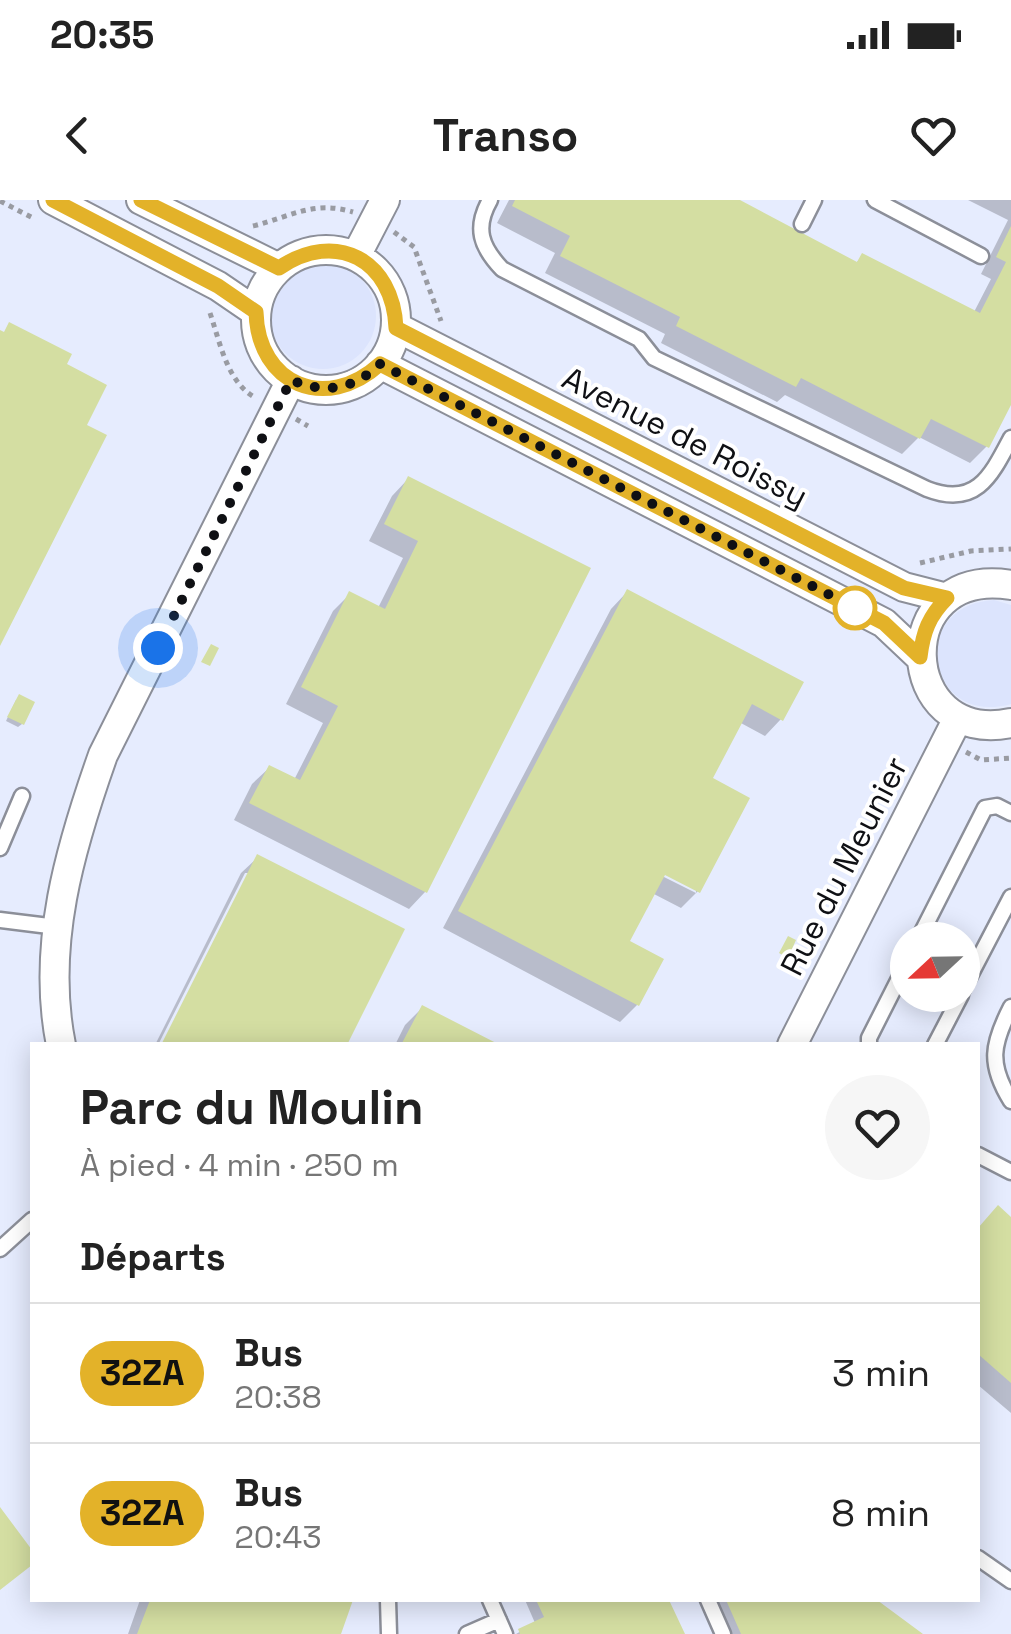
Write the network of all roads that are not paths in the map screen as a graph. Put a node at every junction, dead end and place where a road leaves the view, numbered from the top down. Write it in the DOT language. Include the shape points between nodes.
graph roads {
  1 [pos="53,200"];
  2 [pos="141,200"];
  3 [pos="490,200"];
  4 [pos="814,200"];
  5 [pos="875,200"];
  6 [pos="380,210"];
  7 [pos="802,224"];
  8 [pos="356,256"];
  9 [pos="981,256"];
  10 [pos="279,268"];
  11 [pos="256,312"];
  12 [pos="396,328"];
  13 [pos="380,364"];
  14 [pos="291,380"];
  15 [pos="1011,438"];
  16 [pos="1011,585"];
  17 [pos="947,598"];
  18 [pos="920,657"];
  19 [pos="958,718"];
  20 [pos="1011,723"];
  21 [pos="22,796"];
  22 [pos="1011,813"];
  23 [pos="0,848"];
  24 [pos="1011,897"];
  25 [pos="0,920"];
  26 [pos="927,922"];
  27 [pos="57,927"];
  28 [pos="980,958"];
  29 [pos="890,996"];
  30 [pos="1011,1007"];
  31 [pos="952,1012"];
  32 [pos="61,1042"];
  33 [pos="794,1042"];
  34 [pos="869,1042"];
  35 [pos="937,1042"];
  36 [pos="1011,1101"];
  37 [pos="980,1156"];
  38 [pos="1011,1172"];
  39 [pos="30,1222"];
  40 [pos="0,1249"];
  41 [pos="980,1559"];
  42 [pos="1011,1581"];
  43 [pos="388,1602"];
  44 [pos="491,1602"];
  45 [pos="709,1602"];
  46 [pos="502,1627"];
  47 [pos="389,1634"];
  48 [pos="467,1634"];
  49 [pos="723,1634"];
  1 -- 11 [label="street"];
  2 -- 10 [label="street"];
  3 -- 15 [label="lane" via="479,234 502,269 639,340 654,358 927,488 958,494 976,488 990,478"];
  4 -- 7 [label="lane"];
  5 -- 9 [label="lane"];
  6 -- 8 [label="street"];
  8 -- 10 [label="street" via="316,250"];
  8 -- 12 [label="street" via="388,285"];
  10 -- 11 [label="street"];
  11 -- 14 [label="street" via="264,351"];
  12 -- 13 [label="street"];
  12 -- 17 [label="street, Avenue de Roissy" via="904,588"];
  13 -- 14 [label="street" via="366,378 329,390"];
  13 -- 18 [label="street" via="884,623"];
  14 -- 27 [label="street" via="103,755 82,814"];
  16 -- 17 [label="street" via="968,586"];
  17 -- 18 [label="street" via="927,624"];
  18 -- 19 [label="street" via="938,702"];
  19 -- 20 [label="street" via="977,725"];
  19 -- 33 [label="street, Rue du Meunier"];
  21 -- 23 [label="lane"];
  22 -- 26 [label="lane" via="984,808"];
  24 -- 28 [label="lane"];
  25 -- 27 [label="lane"];
  27 -- 32 [label="street"];
  29 -- 34 [label="lane"];
  30 -- 36 [label="lane" via="995,1039 997,1074"];
  31 -- 35 [label="lane"];
  37 -- 38 [label="lane"];
  39 -- 40 [label="lane"];
  41 -- 42 [label="lane"];
  43 -- 47 [label="lane"];
  44 -- 46 [label="lane"];
  45 -- 49 [label="lane"];
  46 -- 48 [label="lane"];
}
